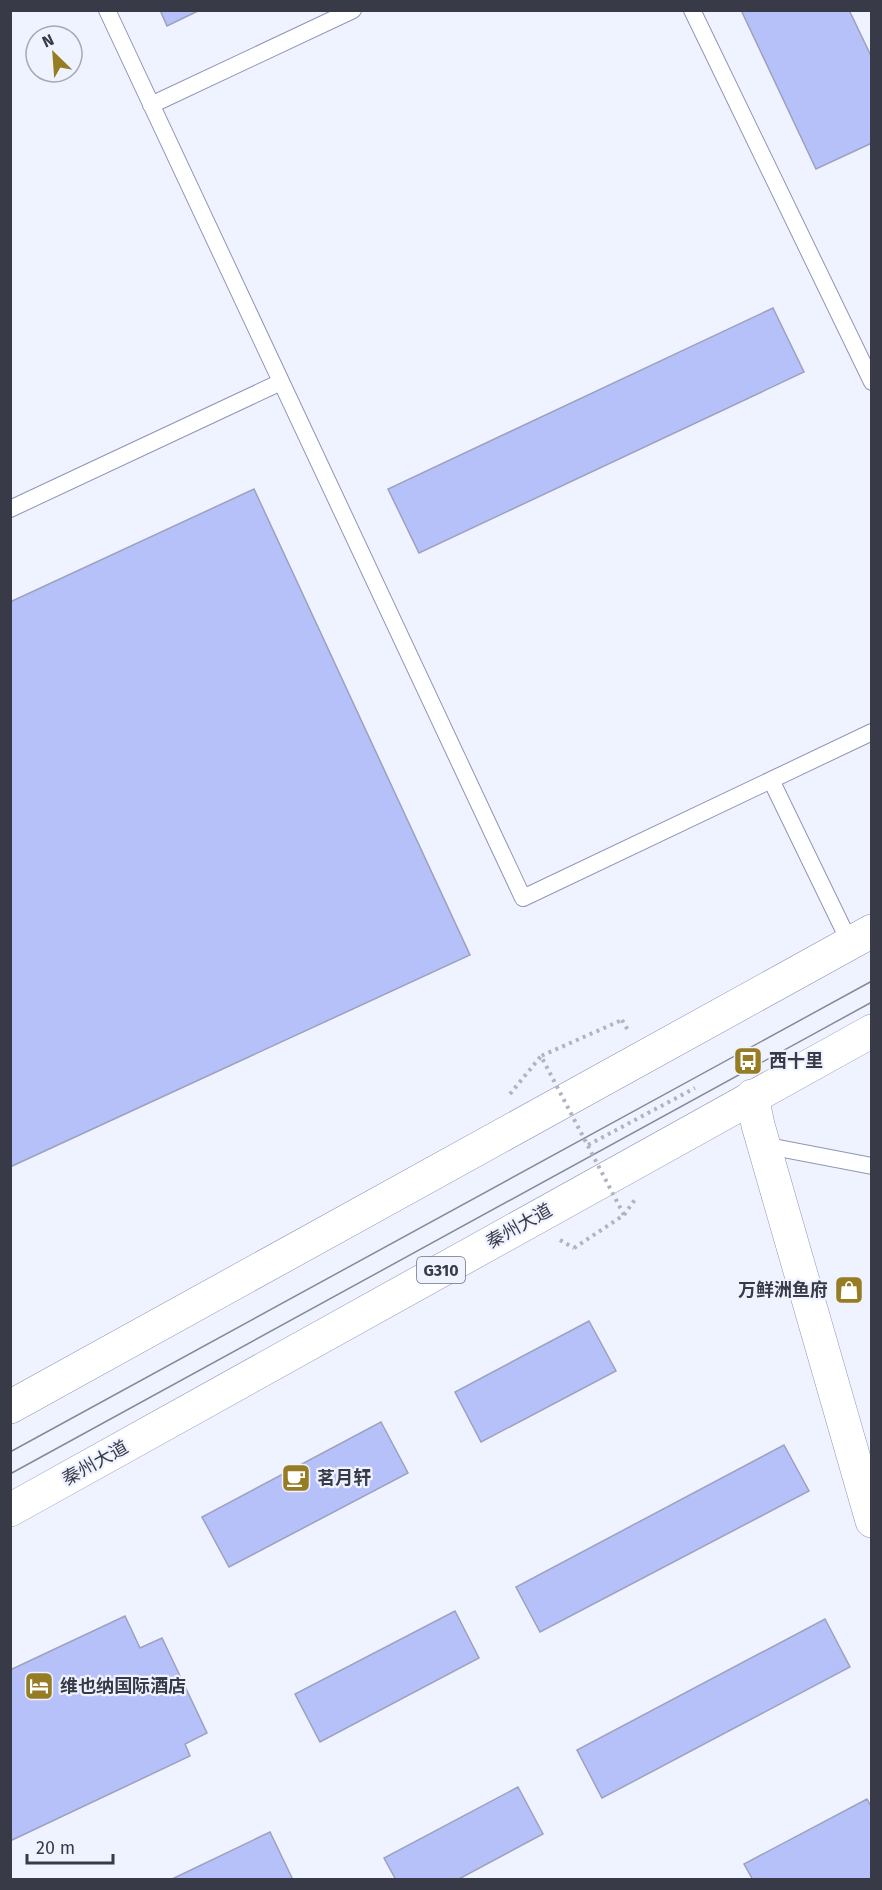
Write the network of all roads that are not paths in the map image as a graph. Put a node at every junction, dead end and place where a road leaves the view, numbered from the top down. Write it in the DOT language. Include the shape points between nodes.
graph roads {
  1 [pos="107,10"];
  2 [pos="353,10"];
  3 [pos="692,10"];
  4 [pos="151,105"];
  5 [pos="281,382"];
  6 [pos="872,382"];
  7 [pos="10,509"];
  8 [pos="872,732"];
  9 [pos="771,780"];
  10 [pos="861,937"];
  11 [pos="872,1031"];
  12 [pos="752,1096"];
  13 [pos="763,1145"];
  14 [pos="872,1166"];
  15 [pos="10,1407"];
  16 [pos="10,1510"];
  17 [pos="872,1521"];
  1 -- 4 [label="lane"];
  2 -- 4 [label="lane"];
  3 -- 6 [label="lane"];
  4 -- 5 [label="lane"];
  5 -- 7 [label="lane"];
  5 -- 9 [label="lane" via="523,898"];
  8 -- 9 [label="lane"];
  9 -- 10 [label="lane"];
  10 -- 15 [label="main road"];
  11 -- 12 [label="main road, 秦州大道 / G310"];
  12 -- 13 [label="main road"];
  12 -- 16 [label="main road, 秦州大道 / G310"];
  13 -- 14 [label="lane"];
  13 -- 17 [label="main road"];
}
